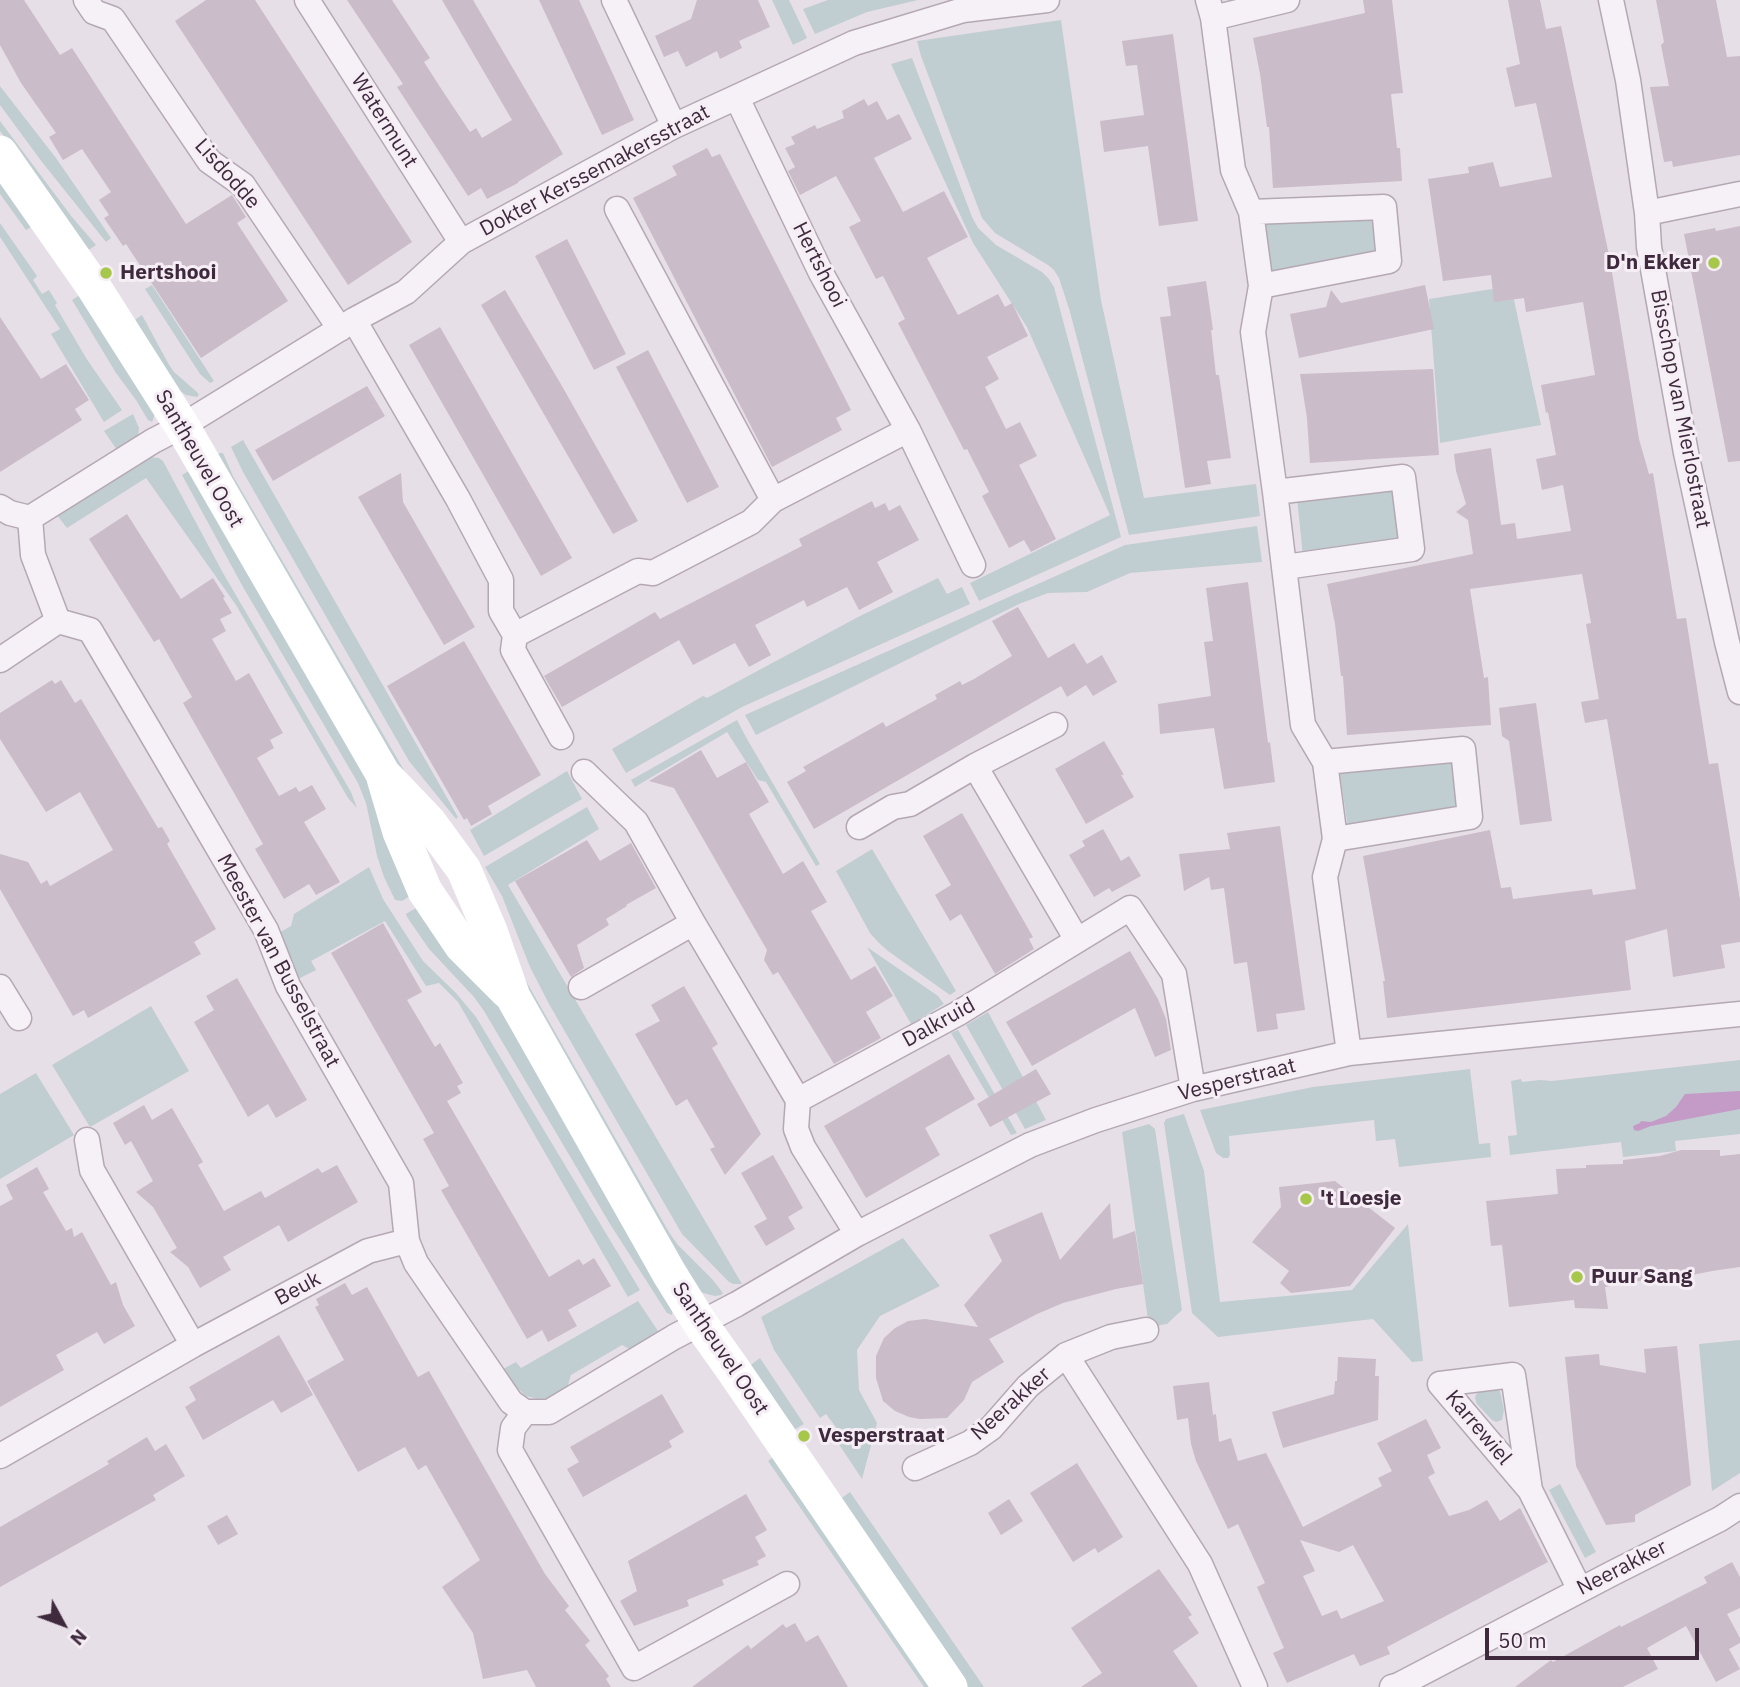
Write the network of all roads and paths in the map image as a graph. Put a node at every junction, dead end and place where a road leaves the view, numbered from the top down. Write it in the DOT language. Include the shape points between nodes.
graph roads {
  1 [pos="86,0"];
  2 [pos="307,0"];
  3 [pos="614,0"];
  4 [pos="1047,0"];
  5 [pos="1287,0"];
  6 [pos="1611,0"];
  7 [pos="961,5"];
  8 [pos="118,9"];
  9 [pos="1211,9"];
  10 [pos="737,97"];
  11 [pos="674,126"];
  12 [pos="0,153"];
  13 [pos="1740,194"];
  14 [pos="617,209"];
  15 [pos="1251,212"];
  16 [pos="1647,213"];
  17 [pos="461,242"];
  18 [pos="1261,286"];
  19 [pos="347,325"];
  20 [pos="182,426"];
  21 [pos="908,430"];
  22 [pos="1275,492"];
  23 [pos="773,500"];
  24 [pos="0,507"];
  25 [pos="30,518"];
  26 [pos="973,565"];
  27 [pos="1285,568"];
  28 [pos="58,621"];
  29 [pos="515,635"];
  30 [pos="1734,641"];
  31 [pos="0,660"];
  32 [pos="1740,692"];
  33 [pos="1055,725"];
  34 [pos="561,737"];
  35 [pos="1325,762"];
  36 [pos="975,766"];
  37 [pos="584,772"];
  38 [pos="859,827"];
  39 [pos="1335,839"];
  40 [pos="693,923"];
  41 [pos="1077,940"];
  42 [pos="0,986"];
  43 [pos="581,987"];
  44 [pos="1740,1014"];
  45 [pos="19,1018"];
  46 [pos="1349,1053"];
  47 [pos="1193,1089"];
  48 [pos="798,1100"];
  49 [pos="87,1140"];
  50 [pos="857,1234"];
  51 [pos="407,1241"];
  52 [pos="700,1323"];
  53 [pos="1146,1330"];
  54 [pos="193,1345"];
  55 [pos="1066,1355"];
  56 [pos="525,1412"];
  57 [pos="0,1456"];
  58 [pos="915,1468"];
  59 [pos="1530,1490"];
  60 [pos="1740,1506"];
  61 [pos="787,1584"];
  62 [pos="1580,1590"];
  63 [pos="1397,1686"];
  64 [pos="950,1687"];
  65 [pos="1255,1687"];
  1 -- 8 [label="street, Lisdodde" via="94,12"];
  2 -- 17 [label="street, Watermunt"];
  3 -- 11 [label="street"];
  4 -- 7 [label="street, Dokter Kerssemakersstraat"];
  5 -- 9 [label="street"];
  6 -- 16 [label="street, Bisschop van Mierlostraat"];
  7 -- 10 [label="street, Dokter Kerssemakersstraat" via="854,43"];
  8 -- 19 [label="street, Lisdodde" via="209,161 243,185"];
  9 -- 15 [label="street" via="1233,170"];
  10 -- 11 [label="street, Dokter Kerssemakersstraat"];
  10 -- 21 [label="street, Hertshooi" via="821,273"];
  11 -- 17 [label="street, Dokter Kerssemakersstraat"];
  12 -- 20 [label="street, Santheuvel Oost" via="93,286"];
  13 -- 16 [label="street"];
  14 -- 23 [label="street"];
  15 -- 18 [label="street"];
  15 -- 18 [label="street" via="1384,207 1389,261"];
  16 -- 30 [label="street, Bisschop van Mierlostraat" via="1686,453"];
  17 -- 19 [label="street, Dokter Kerssemakersstraat" via="406,292"];
  18 -- 22 [label="street" via="1253,332"];
  19 -- 20 [label="street, Dokter Kerssemakersstraat"];
  19 -- 29 [label="street" via="458,499 501,580 501,611"];
  20 -- 25 [label="street"];
  20 -- 52 [label="street, Santheuvel Oost" via="383,774 429,822 464,870 513,997"];
  21 -- 23 [label="street"];
  21 -- 26 [label="street, Hertshooi"];
  22 -- 27 [label="street"];
  22 -- 27 [label="street" via="1403,477 1412,549"];
  23 -- 29 [label="street" via="751,522 653,573 638,571"];
  24 -- 25 [label="street"];
  25 -- 28 [label="street" via="33,555"];
  27 -- 35 [label="street" via="1303,726"];
  28 -- 31 [label="street"];
  28 -- 51 [label="street, Meester van Busselstraat" via="90,630 265,930 288,986 401,1183"];
  29 -- 34 [label="street" via="513,650"];
  30 -- 32 [label="street, Bisschop van Mierlostraat"];
  33 -- 36 [label="street"];
  35 -- 39 [label="street"];
  35 -- 39 [label="street" via="1463,749 1470,817"];
  36 -- 38 [label="street"];
  36 -- 41 [label="street"];
  37 -- 40 [label="street" via="636,822"];
  39 -- 46 [label="street" via="1325,877"];
  40 -- 43 [label="street"];
  40 -- 48 [label="street"];
  41 -- 47 [label="street, Dalkruid" via="1130,908 1174,974"];
  41 -- 48 [label="street, Dalkruid" via="957,1014"];
  42 -- 45 [label="street"];
  44 -- 46 [label="street, Vesperstraat"];
  46 -- 47 [label="street, Vesperstraat"];
  47 -- 50 [label="street, Vesperstraat" via="1030,1145"];
  48 -- 50 [label="street" via="796,1129 803,1147"];
  49 -- 54 [label="street" via="92,1170"];
  50 -- 52 [label="street, Vesperstraat"];
  51 -- 54 [label="street, Beuk" via="368,1251"];
  51 -- 56 [label="street, Meester van Busselstraat" via="416,1263 511,1402"];
  52 -- 56 [label="street" via="549,1412"];
  52 -- 64 [label="street, Santheuvel Oost"];
  53 -- 55 [label="street, Neerakker" via="1111,1337"];
  54 -- 57 [label="street, Beuk"];
  55 -- 58 [label="street, Neerakker" via="1028,1386 991,1428"];
  55 -- 65 [label="street, Neerakker" via="1200,1564"];
  56 -- 61 [label="street" via="513,1428 510,1450 634,1668"];
  59 -- 59 [label="street, Karrewiel" via="1467,1416 1440,1384 1513,1375"];
  59 -- 62 [label="street, Karrewiel"];
  60 -- 62 [label="street, Neerakker"];
  62 -- 63 [label="street, Neerakker"];
}
